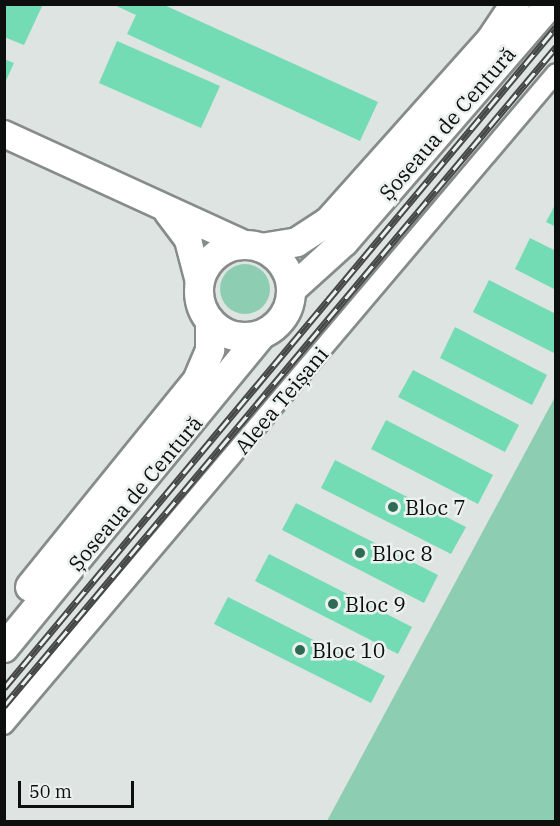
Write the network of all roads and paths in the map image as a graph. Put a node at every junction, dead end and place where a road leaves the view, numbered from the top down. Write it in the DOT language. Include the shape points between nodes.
graph roads {
  1 [pos="515,4"];
  2 [pos="550,4"];
  3 [pos="555,73"];
  4 [pos="4,134"];
  5 [pos="159,204"];
  6 [pos="253,246"];
  7 [pos="200,282"];
  8 [pos="291,290"];
  9 [pos="210,321"];
  10 [pos="261,335"];
  11 [pos="4,619"];
  12 [pos="4,648"];
  13 [pos="4,726"];
  1 -- 6 [label="main road, Șoseaua de Centură" via="490,41 328,222 297,242"];
  2 -- 8 [label="main road, Șoseaua de Centură" via="344,242"];
  3 -- 13 [label="street, Aleea Teișani"];
  4 -- 5 [label="main road"];
  5 -- 6 [label="main road"];
  5 -- 7 [label="main road" via="188,240"];
  6 -- 7 [label="main road" via="211,260"];
  6 -- 8 [label="main road" via="282,264"];
  7 -- 9 [label="main road"];
  8 -- 10 [label="main road" via="286,312"];
  9 -- 10 [label="main road" via="239,337"];
  9 -- 11 [label="main road, Șoseaua de Centură" via="210,350 197,381"];
  10 -- 12 [label="main road, Șoseaua de Centură"];
}
